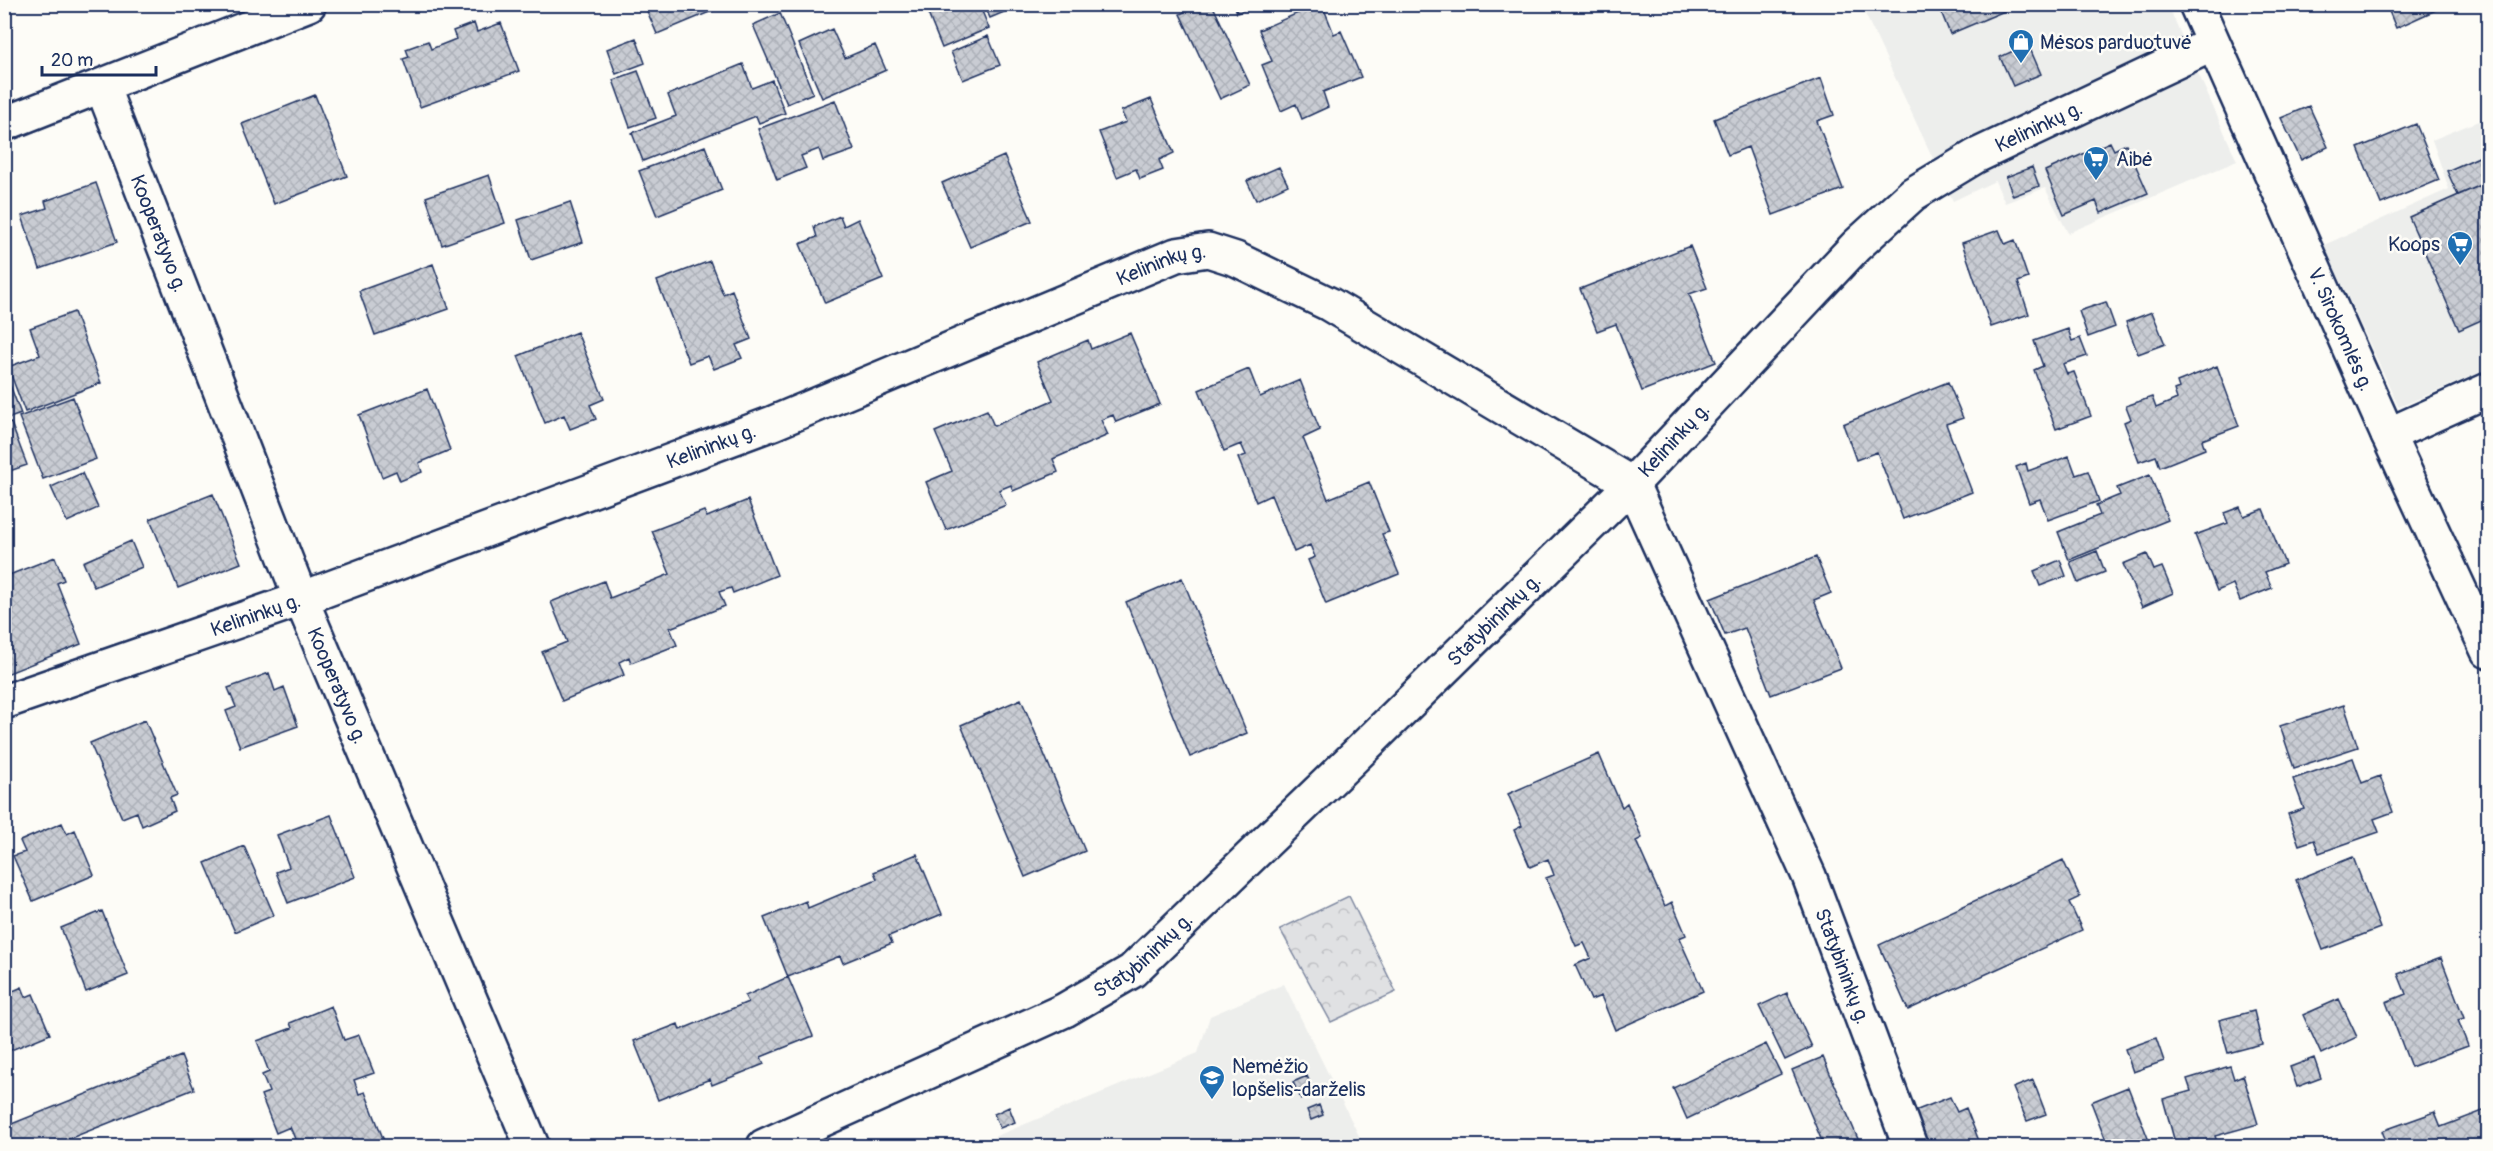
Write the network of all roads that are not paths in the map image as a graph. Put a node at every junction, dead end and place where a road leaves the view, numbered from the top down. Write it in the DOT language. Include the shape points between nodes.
graph roads {
  1 [pos="309,4"];
  2 [pos="2196,4"];
  3 [pos="2213,44"];
  4 [pos="102,86"];
  5 [pos="4,124"];
  6 [pos="2488,390"];
  7 [pos="2388,435"];
  8 [pos="1632,484"];
  9 [pos="301,599"];
  10 [pos="2488,651"];
  11 [pos="4,702"];
  12 [pos="532,1146"];
  13 [pos="764,1146"];
  14 [pos="1910,1146"];
  1 -- 4 [label="street"];
  2 -- 3 [label="street, V. Sirokomlės g."];
  3 -- 7 [label="street, V. Sirokomlės g."];
  3 -- 8 [label="street, Kelininkų g." via="1976,156 1913,194 1856,246"];
  4 -- 5 [label="street"];
  4 -- 9 [label="street, Kooperatyvo g."];
  6 -- 7 [label="street"];
  7 -- 10 [label="street, V. Sirokomlės g."];
  8 -- 9 [label="street, Kelininkų g." via="1329,304 1236,259 1208,250 1176,255 773,423"];
  8 -- 13 [label="street, Statybininkų g." via="1132,971 1065,1010"];
  8 -- 14 [label="street, Statybininkų g." via="1809,876"];
  9 -- 11 [label="street, Kelininkų g."];
  9 -- 12 [label="street, Kooperatyvo g."];
}
